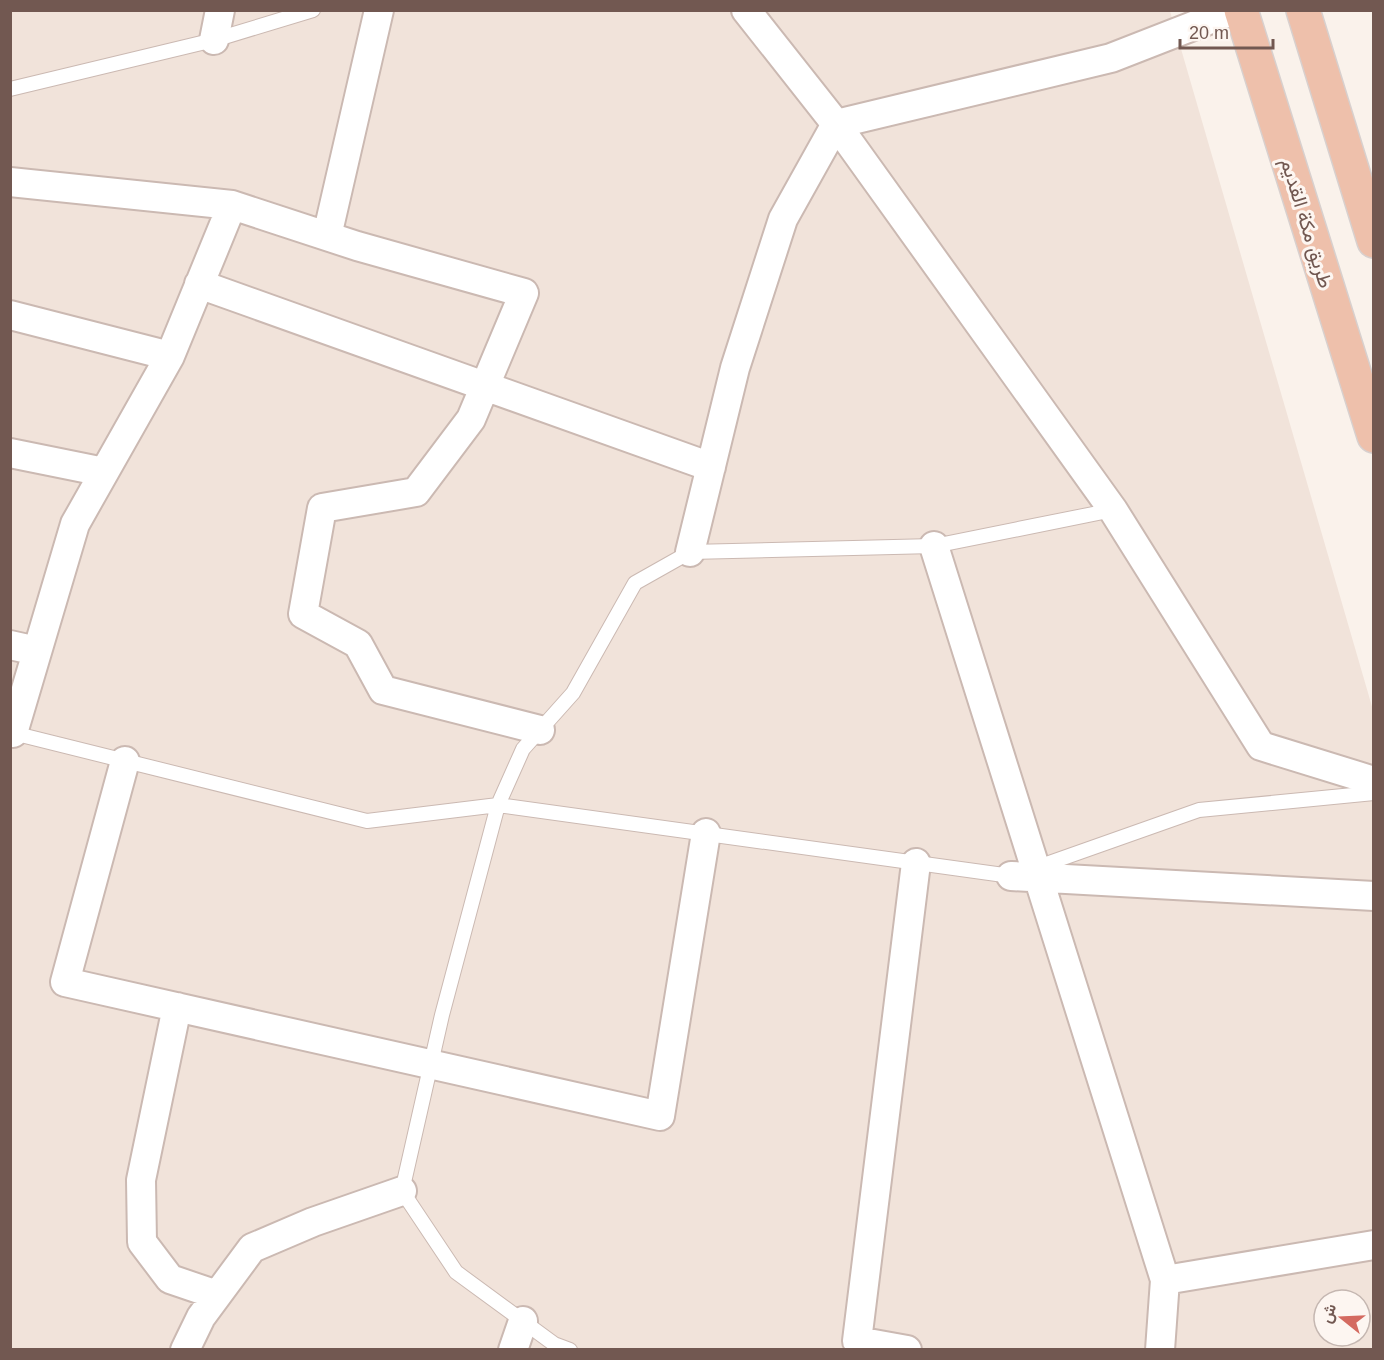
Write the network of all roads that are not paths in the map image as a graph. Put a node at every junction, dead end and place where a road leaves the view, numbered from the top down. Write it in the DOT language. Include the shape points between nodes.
graph roads {
  1 [pos="220,10"];
  2 [pos="313,10"];
  3 [pos="379,10"];
  4 [pos="746,10"];
  5 [pos="1234,10"];
  6 [pos="1241,10"];
  7 [pos="1303,10"];
  8 [pos="214,40"];
  9 [pos="10,89"];
  10 [pos="836,124"];
  11 [pos="10,182"];
  12 [pos="232,205"];
  13 [pos="327,236"];
  14 [pos="1374,241"];
  15 [pos="199,284"];
  16 [pos="10,315"];
  17 [pos="170,356"];
  18 [pos="485,386"];
  19 [pos="1374,436"];
  20 [pos="10,453"];
  21 [pos="711,467"];
  22 [pos="104,472"];
  23 [pos="1113,510"];
  24 [pos="933,546"];
  25 [pos="690,552"];
  26 [pos="24,648"];
  27 [pos="540,730"];
  28 [pos="12,737"];
  29 [pos="125,761"];
  30 [pos="1374,781"];
  31 [pos="1374,793"];
  32 [pos="498,805"];
  33 [pos="706,833"];
  34 [pos="916,863"];
  35 [pos="1028,874"];
  36 [pos="1374,896"];
  37 [pos="177,1007"];
  38 [pos="430,1064"];
  39 [pos="402,1191"];
  40 [pos="1374,1245"];
  41 [pos="1165,1280"];
  42 [pos="218,1295"];
  43 [pos="523,1321"];
  44 [pos="185,1350"];
  45 [pos="513,1350"];
  46 [pos="570,1350"];
  47 [pos="907,1350"];
  48 [pos="1160,1350"];
  1 -- 8 [label="street"];
  2 -- 8 [label="lane"];
  3 -- 13 [label="street"];
  4 -- 10 [label="street"];
  5 -- 10 [label="street" via="1111,58"];
  6 -- 19 [label="highway, طريق مكة القديم"];
  7 -- 14 [label="highway"];
  8 -- 9 [label="lane"];
  10 -- 21 [label="street" via="783,219 735,368"];
  10 -- 23 [label="street"];
  11 -- 12 [label="street"];
  12 -- 13 [label="street"];
  12 -- 15 [label="street"];
  13 -- 18 [label="street" via="524,293"];
  15 -- 17 [label="street"];
  15 -- 18 [label="street"];
  16 -- 17 [label="street"];
  17 -- 22 [label="street"];
  18 -- 21 [label="street"];
  18 -- 27 [label="street" via="471,419 416,492 322,508 303,614 358,644 383,690"];
  20 -- 22 [label="street"];
  21 -- 25 [label="street"];
  22 -- 26 [label="street" via="75,524"];
  23 -- 24 [label="lane"];
  23 -- 30 [label="street" via="1261,746"];
  24 -- 25 [label="lane"];
  24 -- 35 [label="street"];
  25 -- 27 [label="lane" via="635,583 573,693"];
  26 -- 28 [label="street"];
  27 -- 32 [label="lane" via="523,749"];
  28 -- 29 [label="lane"];
  29 -- 32 [label="lane" via="367,821"];
  29 -- 37 [label="street" via="65,982"];
  31 -- 35 [label="lane" via="1199,810"];
  32 -- 33 [label="lane"];
  32 -- 38 [label="lane"];
  33 -- 34 [label="lane"];
  33 -- 38 [label="street" via="660,1116"];
  34 -- 35 [label="lane"];
  34 -- 47 [label="street" via="857,1341"];
  35 -- 36 [label="street"];
  35 -- 41 [label="street"];
  37 -- 38 [label="street"];
  37 -- 42 [label="street" via="141,1180 142,1242 170,1279"];
  38 -- 39 [label="lane"];
  39 -- 42 [label="street" via="252,1248"];
  39 -- 43 [label="lane" via="456,1272"];
  40 -- 41 [label="street"];
  41 -- 48 [label="street"];
  42 -- 44 [label="street" via="201,1317"];
  43 -- 45 [label="street"];
  43 -- 46 [label="lane" via="554,1344"];
}
